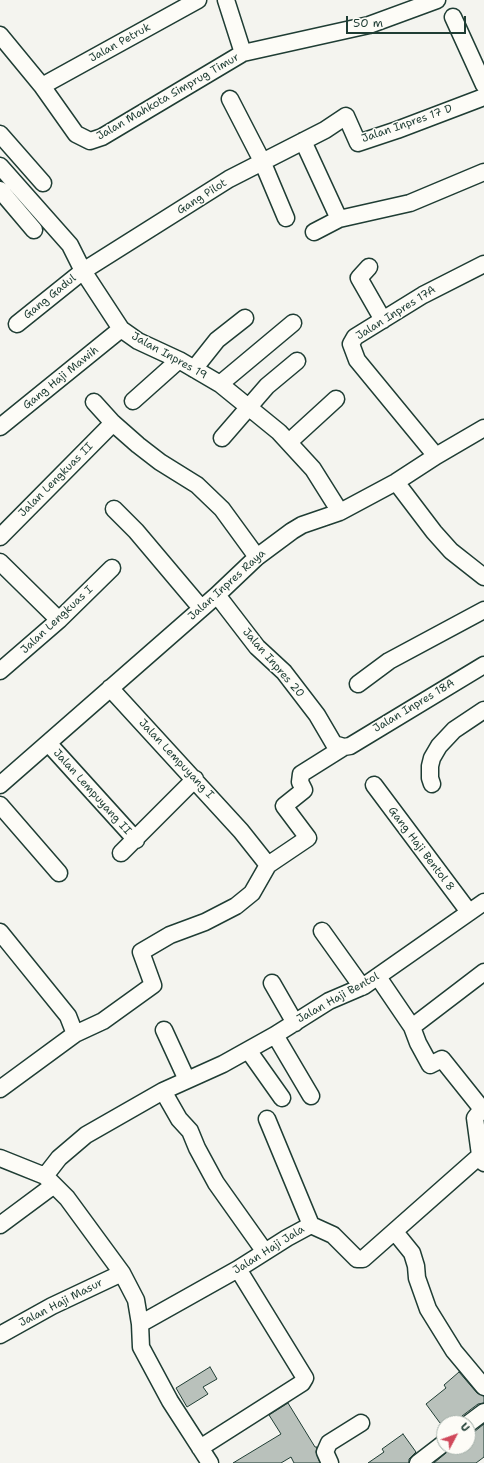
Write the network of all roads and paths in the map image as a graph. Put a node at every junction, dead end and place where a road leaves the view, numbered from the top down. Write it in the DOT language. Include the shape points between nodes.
graph roads {
  1 [pos="198,0"];
  2 [pos="226,0"];
  3 [pos="437,0"];
  4 [pos="453,17"];
  5 [pos="0,35"];
  6 [pos="243,53"];
  7 [pos="484,85"];
  8 [pos="42,86"];
  9 [pos="484,97"];
  10 [pos="230,99"];
  11 [pos="324,130"];
  12 [pos="0,134"];
  13 [pos="303,141"];
  14 [pos="262,161"];
  15 [pos="0,166"];
  16 [pos="484,172"];
  17 [pos="42,183"];
  18 [pos="0,190"];
  19 [pos="286,218"];
  20 [pos="339,219"];
  21 [pos="34,230"];
  22 [pos="314,232"];
  23 [pos="484,264"];
  24 [pos="369,267"];
  25 [pos="83,271"];
  26 [pos="246,318"];
  27 [pos="383,320"];
  28 [pos="293,323"];
  29 [pos="17,324"];
  30 [pos="121,329"];
  31 [pos="179,360"];
  32 [pos="297,361"];
  33 [pos="194,369"];
  34 [pos="220,384"];
  35 [pos="336,399"];
  36 [pos="133,401"];
  37 [pos="94,402"];
  38 [pos="250,408"];
  39 [pos="113,423"];
  40 [pos="0,427"];
  41 [pos="484,428"];
  42 [pos="222,438"];
  43 [pos="289,442"];
  44 [pos="436,456"];
  45 [pos="396,482"];
  46 [pos="114,509"];
  47 [pos="340,512"];
  48 [pos="0,538"];
  49 [pos="257,557"];
  50 [pos="0,562"];
  51 [pos="112,568"];
  52 [pos="482,572"];
  53 [pos="217,595"];
  54 [pos="202,608"];
  55 [pos="484,610"];
  56 [pos="59,620"];
  57 [pos="484,665"];
  58 [pos="0,671"];
  59 [pos="358,684"];
  60 [pos="110,688"];
  61 [pos="484,710"];
  62 [pos="49,744"];
  63 [pos="344,747"];
  64 [pos="195,779"];
  65 [pos="432,784"];
  66 [pos="374,785"];
  67 [pos="0,786"];
  68 [pos="0,805"];
  69 [pos="136,840"];
  70 [pos="121,854"];
  71 [pos="268,865"];
  72 [pos="59,873"];
  73 [pos="484,902"];
  74 [pos="469,912"];
  75 [pos="322,931"];
  76 [pos="0,932"];
  77 [pos="484,972"];
  78 [pos="378,977"];
  79 [pos="272,983"];
  80 [pos="362,987"];
  81 [pos="295,1023"];
  82 [pos="412,1027"];
  83 [pos="164,1030"];
  84 [pos="75,1034"];
  85 [pos="275,1035"];
  86 [pos="248,1050"];
  87 [pos="187,1080"];
  88 [pos="0,1089"];
  89 [pos="163,1091"];
  90 [pos="311,1096"];
  91 [pos="282,1098"];
  92 [pos="267,1119"];
  93 [pos="483,1157"];
  94 [pos="0,1158"];
  95 [pos="50,1181"];
  96 [pos="0,1225"];
  97 [pos="311,1225"];
  98 [pos="395,1232"];
  99 [pos="265,1252"];
  100 [pos="238,1269"];
  101 [pos="122,1273"];
  102 [pos="140,1324"];
  103 [pos="0,1335"];
  104 [pos="484,1387"];
  105 [pos="361,1423"];
  106 [pos="200,1448"];
  107 [pos="436,1449"];
  108 [pos="210,1463"];
  109 [pos="330,1463"];
  110 [pos="418,1463"];
  1 -- 8 [label="street, Jalan Petruk"];
  2 -- 6 [label="street, Jalan Mahkota Simprug Timur"];
  3 -- 6 [label="street, Jalan Mahkota Simprug Timur" via="369,25"];
  4 -- 7 [label="street"];
  5 -- 8 [label="street, Jalan Mahkota Simprug Timur"];
  6 -- 8 [label="street, Jalan Mahkota Simprug Timur" via="97,140 86,140 76,134"];
  9 -- 11 [label="street, Jalan Inpres 17 D" via="358,143 346,116"];
  10 -- 14 [label="street"];
  11 -- 13 [label="street, Gang Pilot"];
  12 -- 17 [label="street"];
  13 -- 14 [label="street, Gang Pilot"];
  13 -- 20 [label="street"];
  14 -- 19 [label="street"];
  14 -- 25 [label="street, Gang Pilot"];
  15 -- 25 [label="street, Jalan Inpres 19" via="70,245"];
  16 -- 20 [label="street" via="410,203"];
  18 -- 21 [label="street"];
  20 -- 22 [label="street"];
  23 -- 27 [label="street, Jalan Inpres 17A" via="423,295"];
  24 -- 27 [label="street" via="359,278"];
  25 -- 29 [label="street, Gang Gadul"];
  25 -- 30 [label="street, Jalan Inpres 19"];
  26 -- 33 [label="street" via="217,340"];
  27 -- 44 [label="street, Jalan Inpres 17A" via="354,337 351,344 353,352"];
  28 -- 34 [label="street"];
  30 -- 31 [label="street, Jalan Inpres 19" via="138,341"];
  30 -- 40 [label="street, Gang Haji Mawih"];
  31 -- 33 [label="street, Jalan Inpres 19"];
  31 -- 36 [label="street"];
  32 -- 38 [label="street" via="267,386"];
  33 -- 34 [label="street, Jalan Inpres 19"];
  34 -- 38 [label="street, Jalan Inpres 19"];
  35 -- 43 [label="street"];
  37 -- 39 [label="street"];
  38 -- 42 [label="street"];
  38 -- 43 [label="street, Jalan Inpres 19"];
  39 -- 48 [label="street, Jalan Lengkuas II"];
  39 -- 49 [label="street" via="160,462 197,485 222,509"];
  41 -- 44 [label="street, Jalan Inpres Raya"];
  43 -- 47 [label="street, Jalan Inpres 19" via="313,469"];
  44 -- 45 [label="street, Jalan Inpres Raya"];
  45 -- 47 [label="street, Jalan Inpres Raya"];
  45 -- 52 [label="street" via="451,551"];
  46 -- 54 [label="street"];
  47 -- 49 [label="street, Jalan Inpres Raya" via="297,528"];
  49 -- 53 [label="street, Jalan Inpres Raya"];
  50 -- 56 [label="street"];
  51 -- 56 [label="street, Jalan Lengkuas I"];
  53 -- 54 [label="street, Jalan Inpres Raya"];
  53 -- 63 [label="street, Jalan Inpres 20" via="257,648 284,672 317,716 334,744"];
  54 -- 60 [label="street, Jalan Inpres Raya"];
  55 -- 59 [label="street" via="389,661"];
  56 -- 58 [label="street, Jalan Lengkuas I"];
  57 -- 63 [label="street, Jalan Inpres 18A" via="350,746"];
  60 -- 62 [label="street, Jalan Inpres Raya"];
  60 -- 64 [label="street, Jalan Lempuyang I"];
  61 -- 65 [label="street" via="454,730 439,746 430,766"];
  62 -- 67 [label="street, Jalan Inpres Raya"];
  62 -- 69 [label="street, Jalan Lempuyang II"];
  63 -- 71 [label="street, Jalan Inpres 18A" via="302,774 300,782 304,790 284,806 308,838"];
  64 -- 69 [label="street"];
  64 -- 71 [label="street, Jalan Lempuyang I"];
  66 -- 74 [label="street, Gang Haji Bentol 8"];
  68 -- 72 [label="street"];
  69 -- 70 [label="street"];
  71 -- 84 [label="street" via="252,893 236,906 205,922 170,935 141,952 153,985 103,1021"];
  73 -- 74 [label="street, Jalan Haji Bentol"];
  74 -- 78 [label="street, Jalan Haji Bentol"];
  75 -- 80 [label="street"];
  76 -- 84 [label="street" via="68,1016"];
  77 -- 82 [label="street"];
  78 -- 80 [label="street, Jalan Haji Bentol"];
  78 -- 82 [label="street"];
  79 -- 81 [label="street"];
  80 -- 81 [label="street, Jalan Haji Bentol" via="329,1001"];
  81 -- 85 [label="street, Jalan Haji Bentol"];
  82 -- 93 [label="street" via="430,1065 442,1059 482,1109 475,1118"];
  83 -- 87 [label="street"];
  84 -- 88 [label="street"];
  85 -- 86 [label="street, Jalan Haji Bentol"];
  85 -- 90 [label="street"];
  86 -- 87 [label="street, Jalan Haji Bentol"];
  86 -- 91 [label="street"];
  87 -- 89 [label="street, Jalan Haji Bentol"];
  89 -- 95 [label="street, Jalan Haji Bentol" via="86,1135 59,1158"];
  89 -- 99 [label="street" via="179,1119 190,1131 216,1182"];
  92 -- 97 [label="street"];
  93 -- 98 [label="street, Jalan Haji Jala"];
  94 -- 95 [label="street"];
  95 -- 96 [label="street, Jalan Haji Bentol"];
  95 -- 101 [label="street" via="79,1213"];
  97 -- 98 [label="street, Jalan Haji Jala" via="334,1235 357,1259"];
  97 -- 99 [label="street, Jalan Haji Jala"];
  98 -- 104 [label="street" via="412,1253 417,1278 428,1309 454,1351"];
  99 -- 100 [label="street, Jalan Haji Jala"];
  100 -- 102 [label="street, Jalan Haji Jala"];
  100 -- 106 [label="street" via="305,1378 302,1383"];
  101 -- 102 [label="street" via="136,1300"];
  101 -- 103 [label="street, Jalan Haji Masur" via="52,1306"];
  102 -- 106 [label="street" via="141,1347 149,1364"];
  105 -- 109 [label="street" via="328,1443 325,1452"];
  106 -- 108 [label="street"];
  107 -- 110 [label="street"];
}
